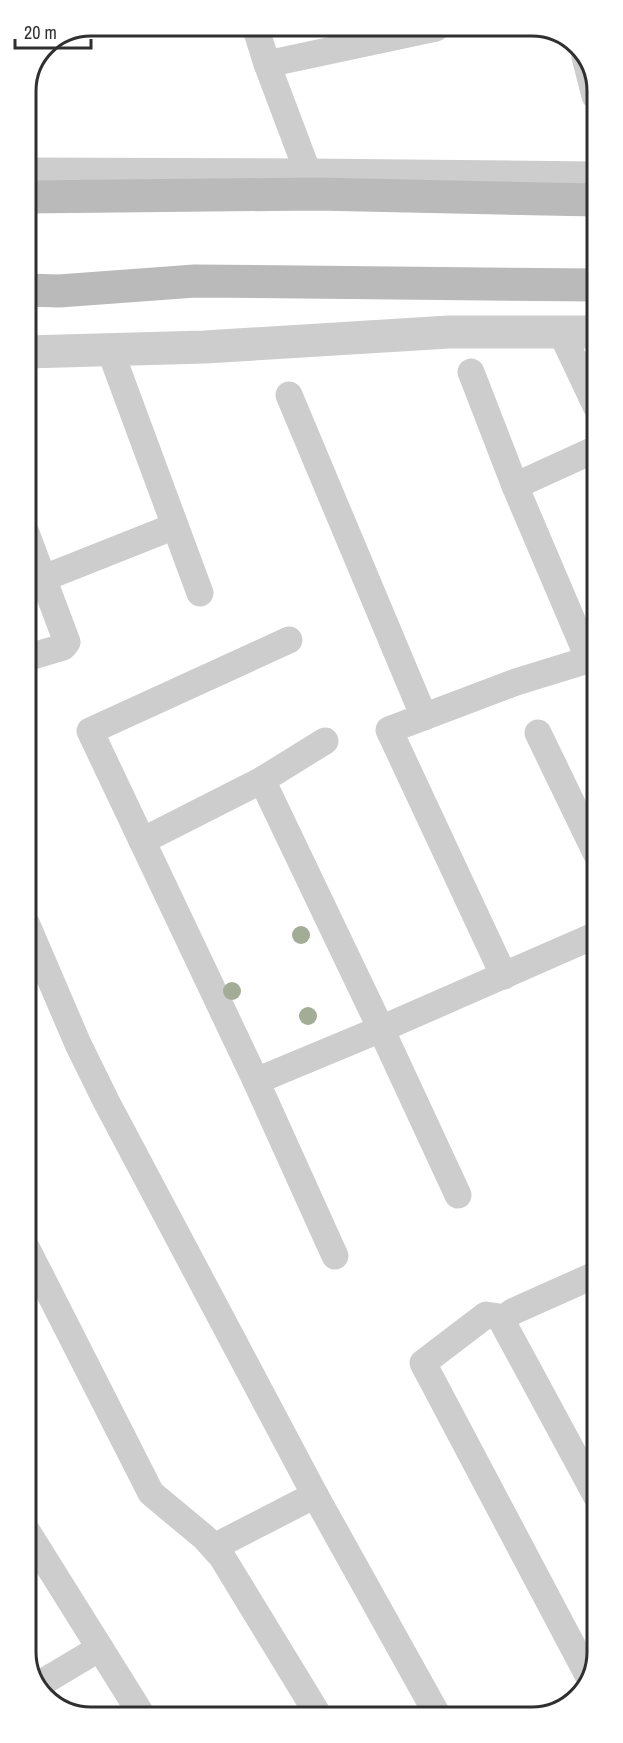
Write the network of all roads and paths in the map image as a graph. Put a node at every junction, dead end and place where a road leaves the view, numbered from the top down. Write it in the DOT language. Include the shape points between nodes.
graph roads {
  1 [pos="258,36"];
  2 [pos="398,36"];
  3 [pos="267,64"];
  4 [pos="36,174"];
  5 [pos="587,178"];
  6 [pos="312,184"];
  7 [pos="36,197"];
  8 [pos="587,200"];
  9 [pos="587,285"];
  10 [pos="36,290"];
  11 [pos="561,332"];
  12 [pos="587,332"];
  13 [pos="110,350"];
  14 [pos="36,352"];
  15 [pos="471,372"];
  16 [pos="587,387"];
  17 [pos="289,395"];
  18 [pos="587,453"];
  19 [pos="515,486"];
  20 [pos="175,526"];
  21 [pos="36,558"];
  22 [pos="44,578"];
  23 [pos="200,593"];
  24 [pos="289,640"];
  25 [pos="36,655"];
  26 [pos="424,717"];
  27 [pos="538,733"];
  28 [pos="325,741"];
  29 [pos="262,780"];
  30 [pos="587,834"];
  31 [pos="142,840"];
  32 [pos="587,940"];
  33 [pos="37,975"];
  34 [pos="504,976"];
  35 [pos="381,1029"];
  36 [pos="256,1081"];
  37 [pos="458,1195"];
  38 [pos="335,1256"];
  39 [pos="36,1267"];
  40 [pos="587,1278"];
  41 [pos="506,1318"];
  42 [pos="587,1479"];
  43 [pos="315,1495"];
  44 [pos="214,1547"];
  45 [pos="36,1550"];
  46 [pos="100,1648"];
  47 [pos="584,1668"];
  48 [pos="44,1681"];
  49 [pos="137,1707"];
  50 [pos="313,1707"];
  51 [pos="433,1707"];
  1 -- 3 [label="street"];
  2 -- 3 [label="street"];
  3 -- 6 [label="street"];
  4 -- 6 [label="street"];
  5 -- 6 [label="street"];
  6 -- 7 [label="main road"];
  6 -- 8 [label="main road"];
  9 -- 10 [label="main road" via="195,281"];
  11 -- 12 [label="street"];
  11 -- 13 [label="street" via="449,332"];
  11 -- 16 [label="street"];
  13 -- 14 [label="street"];
  13 -- 20 [label="street"];
  15 -- 19 [label="street"];
  17 -- 26 [label="street"];
  18 -- 19 [label="street"];
  19 -- 26 [label="street" via="587,652 585,659"];
  20 -- 22 [label="street"];
  20 -- 23 [label="street"];
  21 -- 22 [label="street"];
  22 -- 25 [label="street" via="67,642 63,647"];
  24 -- 31 [label="street" via="90,731"];
  26 -- 34 [label="street" via="389,730"];
  27 -- 30 [label="street"];
  28 -- 29 [label="street"];
  29 -- 31 [label="street"];
  29 -- 35 [label="street"];
  31 -- 36 [label="street"];
  32 -- 34 [label="street"];
  33 -- 43 [label="street"];
  34 -- 35 [label="street"];
  35 -- 36 [label="street"];
  35 -- 37 [label="street"];
  36 -- 38 [label="street"];
  39 -- 44 [label="street" via="151,1493"];
  40 -- 41 [label="street"];
  41 -- 42 [label="street" via="508,1334"];
  41 -- 47 [label="street" via="486,1315 423,1362"];
  43 -- 44 [label="street"];
  43 -- 51 [label="street"];
  44 -- 50 [label="street"];
  45 -- 46 [label="street"];
  46 -- 48 [label="street"];
  46 -- 49 [label="street"];
}
